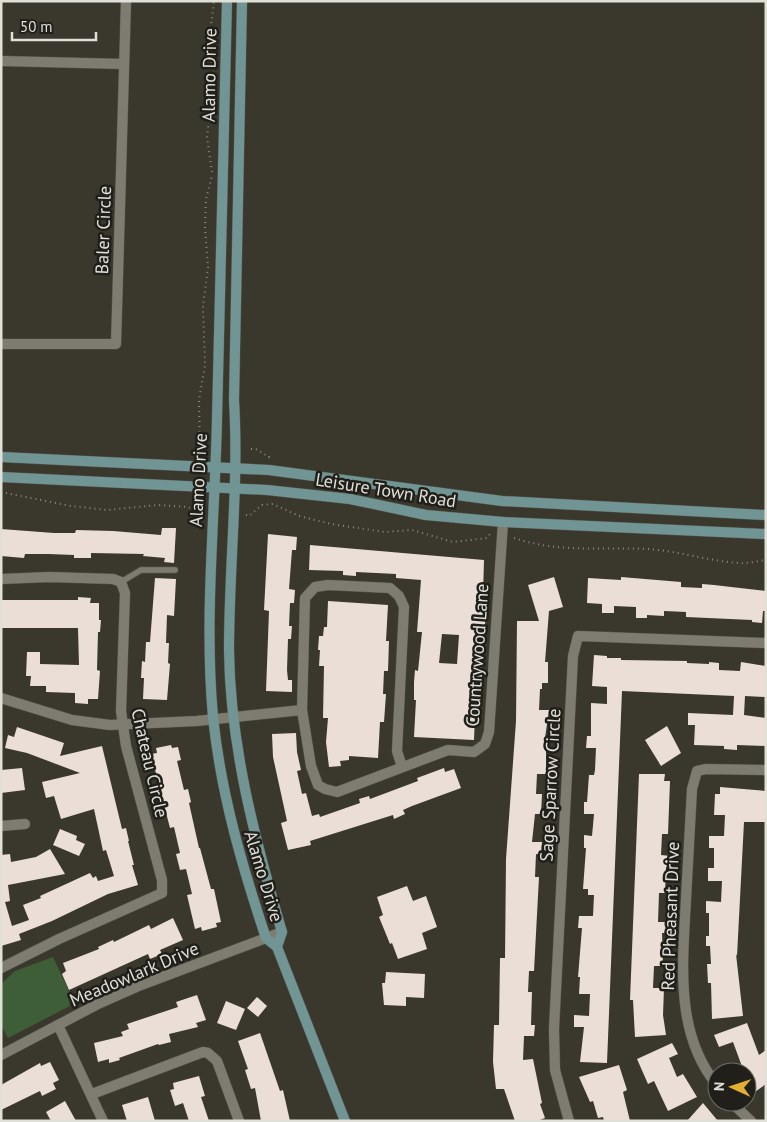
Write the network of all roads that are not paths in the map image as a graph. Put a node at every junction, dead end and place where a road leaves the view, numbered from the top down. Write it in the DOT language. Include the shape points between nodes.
graph roads {
  1 [pos="126,1"];
  2 [pos="227,1"];
  3 [pos="242,1"];
  4 [pos="1,61"];
  5 [pos="124,64"];
  6 [pos="1,344"];
  7 [pos="1,457"];
  8 [pos="216,468"];
  9 [pos="236,469"];
  10 [pos="1,477"];
  11 [pos="214,489"];
  12 [pos="235,490"];
  13 [pos="766,514"];
  14 [pos="503,522"];
  15 [pos="766,534"];
  16 [pos="175,570"];
  17 [pos="1,579"];
  18 [pos="121,582"];
  19 [pos="766,643"];
  20 [pos="1,698"];
  21 [pos="302,710"];
  22 [pos="234,716"];
  23 [pos="213,718"];
  24 [pos="123,725"];
  25 [pos="402,767"];
  26 [pos="766,770"];
  27 [pos="25,824"];
  28 [pos="1,826"];
  29 [pos="282,932"];
  30 [pos="266,938"];
  31 [pos="277,947"];
  32 [pos="1,968"];
  33 [pos="58,1025"];
  34 [pos="1,1055"];
  35 [pos="707,1068"];
  36 [pos="92,1094"];
  37 [pos="742,1112"];
  38 [pos="102,1121"];
  39 [pos="239,1121"];
  40 [pos="345,1121"];
  41 [pos="569,1121"];
  42 [pos="752,1121"];
  1 -- 5 [label="street, Baler Circle"];
  2 -- 8 [label="main road, Alamo Drive"];
  3 -- 9 [label="main road, Alamo Drive" via="234,400"];
  4 -- 5 [label="street"];
  5 -- 6 [label="street, Baler Circle" via="116,344"];
  7 -- 8 [label="main road, Leisure Town Road"];
  8 -- 9 [label="main road, Leisure Town Road"];
  8 -- 11 [label="main road, Alamo Drive"];
  9 -- 12 [label="main road, Alamo Drive"];
  9 -- 13 [label="main road, Leisure Town Road" via="269,470 502,501"];
  10 -- 11 [label="main road, Leisure Town Road"];
  11 -- 12 [label="main road, Leisure Town Road"];
  11 -- 23 [label="main road, Alamo Drive" via="210,635"];
  12 -- 14 [label="main road, Leisure Town Road" via="267,490 350,500 426,515"];
  12 -- 22 [label="main road, Alamo Drive" via="229,651"];
  14 -- 15 [label="main road, Leisure Town Road"];
  14 -- 25 [label="street, Countrywood Lane" via="489,732 485,744 474,752 448,750"];
  16 -- 18 [label="lane" via="141,570"];
  17 -- 18 [label="street" via="50,577"];
  18 -- 24 [label="street, Chateau Circle" via="125,593 120,708"];
  19 -- 41 [label="street, Sage Sparrow Circle" via="578,636 573,656 554,1029 555,1070"];
  20 -- 24 [label="street" via="72,720"];
  21 -- 22 [label="street"];
  21 -- 25 [label="street, Countrywood Lane" via="311,766 318,784 325,789 338,792"];
  21 -- 25 [label="street, Countrywood Lane" via="305,598 314,587 328,585 390,588 404,607 397,751"];
  22 -- 23 [label="street"];
  22 -- 29 [label="main road, Alamo Drive" via="244,791"];
  23 -- 24 [label="street"];
  23 -- 30 [label="main road, Alamo Drive" via="232,830"];
  24 -- 32 [label="street, Chateau Circle" via="162,880 162,893"];
  26 -- 35 [label="street, Red Pheasant Drive" via="716,768 697,771 691,799 682,971 689,1029"];
  27 -- 28 [label="street"];
  29 -- 30 [label="street, Meadowlark Drive"];
  29 -- 31 [label="main road, Alamo Drive"];
  30 -- 31 [label="main road, Alamo Drive"];
  30 -- 33 [label="street, Meadowlark Drive" via="141,985"];
  31 -- 40 [label="main road, Alamo Drive"];
  33 -- 34 [label="street, Meadowlark Drive"];
  33 -- 36 [label="street"];
  36 -- 38 [label="street"];
  36 -- 39 [label="street" via="203,1052 214,1057"];
  37 -- 42 [label="street"];
}
